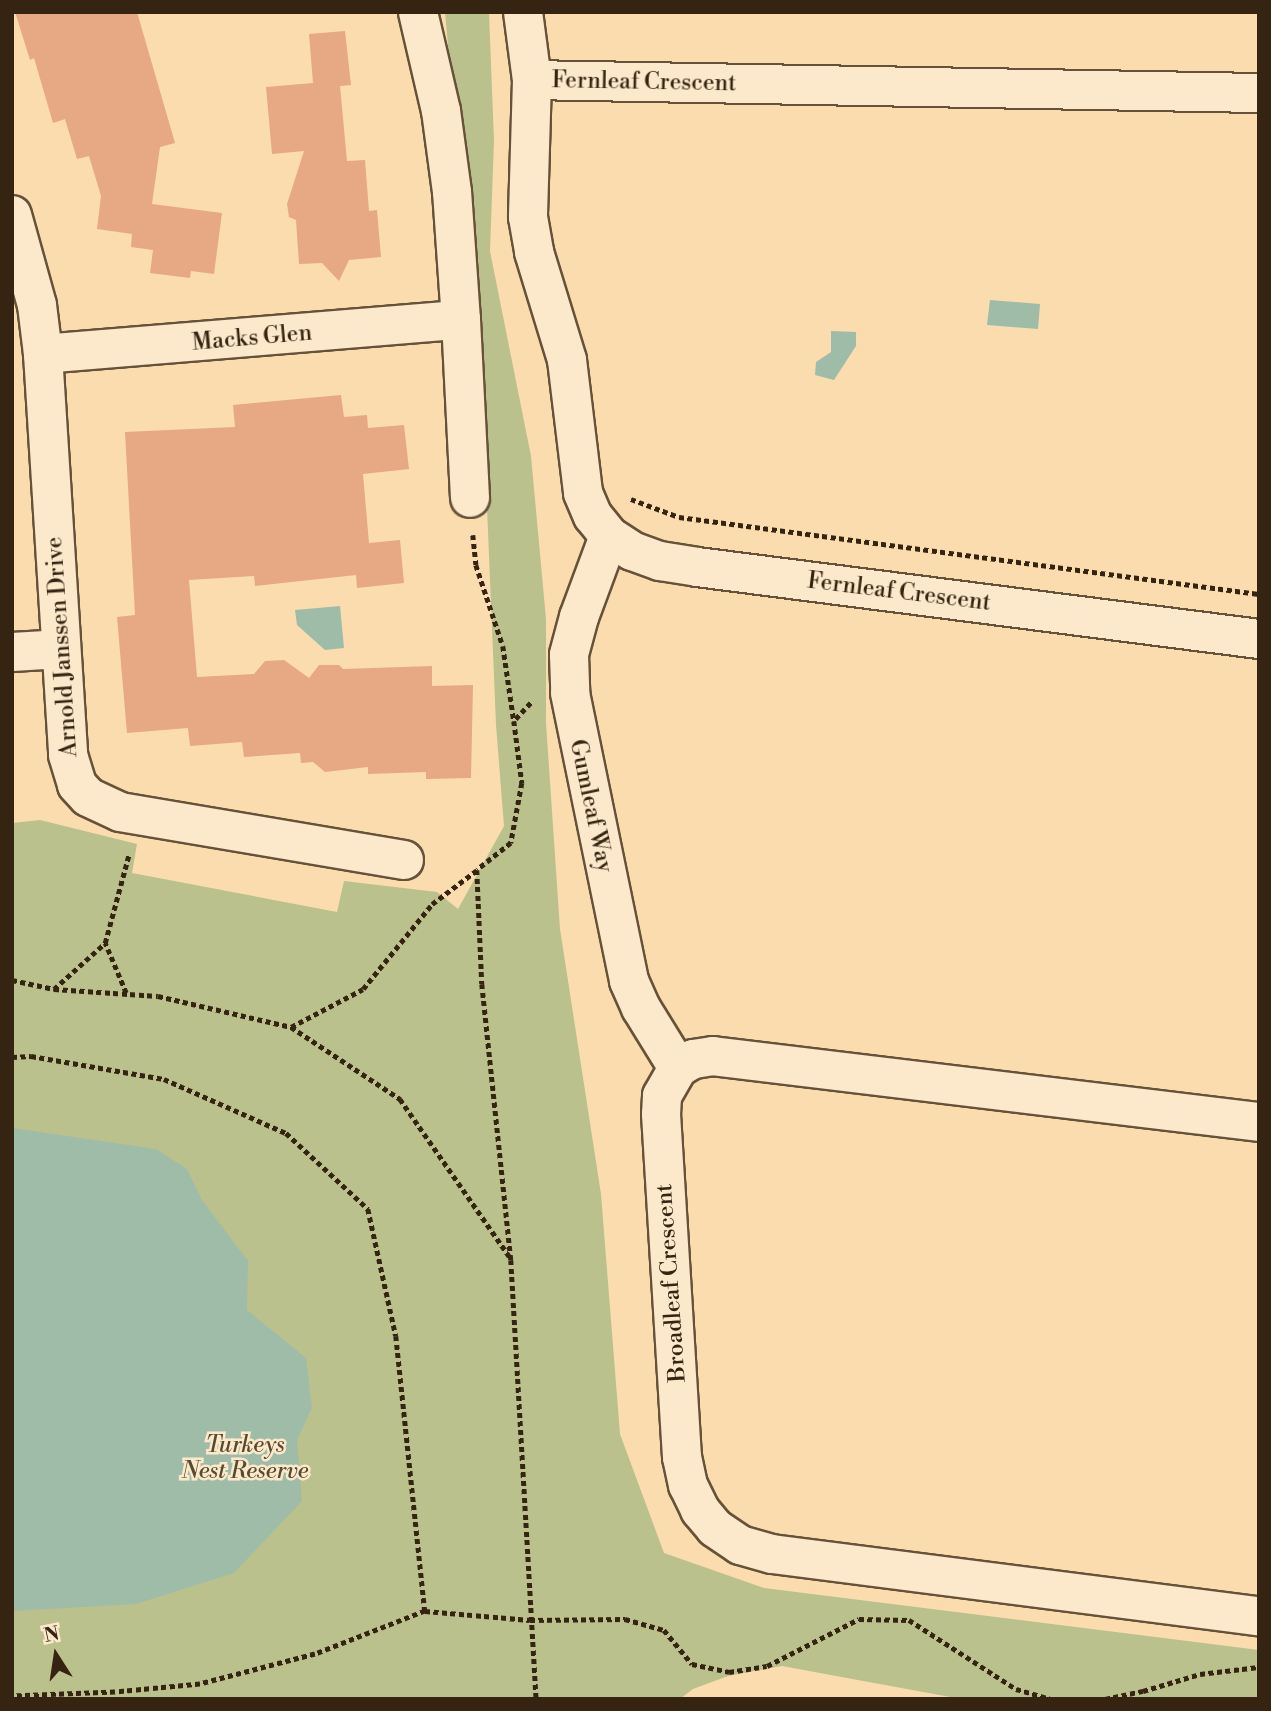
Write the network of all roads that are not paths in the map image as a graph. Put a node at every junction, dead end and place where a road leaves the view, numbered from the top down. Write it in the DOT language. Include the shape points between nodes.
graph roads {
  1 [pos="418,12"];
  2 [pos="523,12"];
  3 [pos="532,80"];
  4 [pos="1259,93"];
  5 [pos="12,215"];
  6 [pos="461,320"];
  7 [pos="43,354"];
  8 [pos="470,498"];
  9 [pos="601,526"];
  10 [pos="1259,639"];
  11 [pos="61,649"];
  12 [pos="12,652"];
  13 [pos="404,860"];
  14 [pos="678,1068"];
  15 [pos="1259,1122"];
  16 [pos="1259,1616"];
  1 -- 6 [label="street" via="452,192"];
  2 -- 3 [label="street"];
  3 -- 4 [label="street, Fernleaf Crescent"];
  3 -- 9 [label="street, Fernleaf Crescent" via="528,217 567,360 583,493"];
  5 -- 7 [label="street, Arnold Janssen Drive" via="37,305"];
  6 -- 7 [label="street, Macks Glen"];
  6 -- 8 [label="street"];
  7 -- 11 [label="street, Arnold Janssen Drive"];
  9 -- 10 [label="street, Fernleaf Crescent" via="632,551 660,561"];
  9 -- 14 [label="street, Gumleaf Way" via="569,655 569,693 629,981"];
  11 -- 12 [label="street"];
  11 -- 13 [label="street, Arnold Janssen Drive" via="71,772 88,797 102,806"];
  14 -- 15 [label="street" via="693,1059 735,1057"];
  14 -- 16 [label="street, Broadleaf Crescent" via="662,1096 661,1114 682,1457 688,1485 715,1528 740,1545 772,1554"];
}
